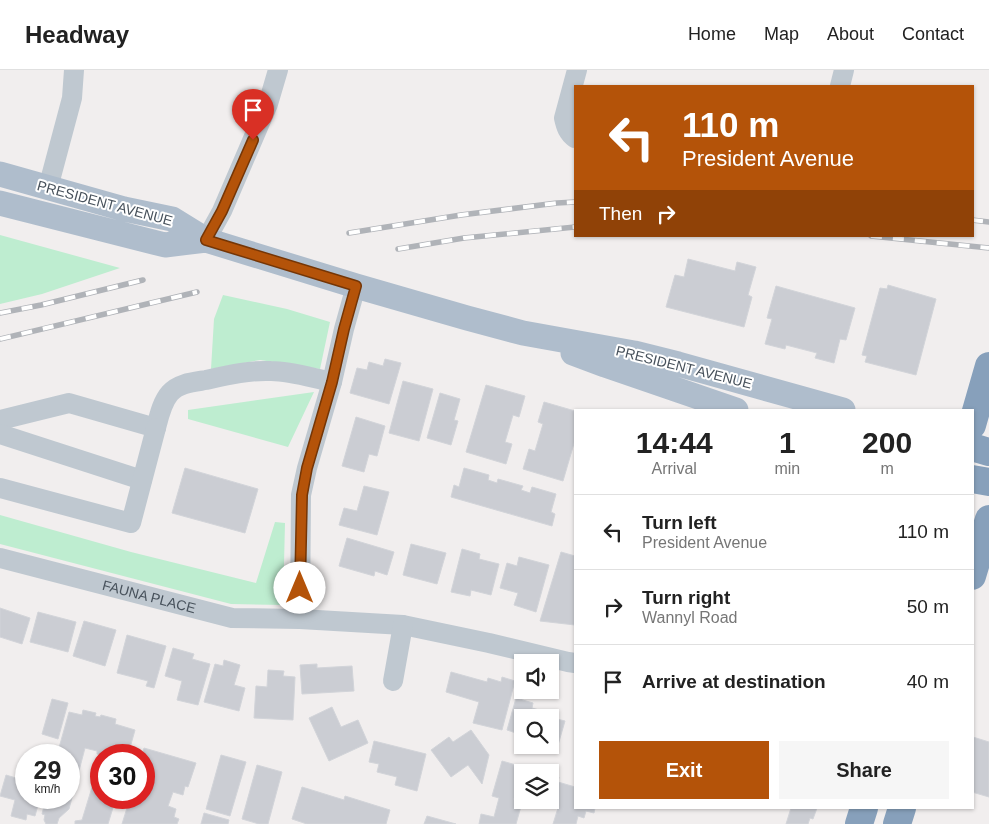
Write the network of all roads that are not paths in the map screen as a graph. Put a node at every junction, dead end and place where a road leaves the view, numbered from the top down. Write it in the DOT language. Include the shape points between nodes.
graph roads {
  1 [pos="74,70"];
  2 [pos="278,70"];
  3 [pos="577,70"];
  4 [pos="844,70"];
  5 [pos="840,85"];
  6 [pos="574,137"];
  7 [pos="0,174"];
  8 [pos="48,188"];
  9 [pos="0,203"];
  10 [pos="206,240"];
  11 [pos="356,286"];
  12 [pos="523,333"];
  13 [pos="989,366"];
  14 [pos="332,382"];
  15 [pos="733,409"];
  16 [pos="840,409"];
  17 [pos="974,417"];
  18 [pos="0,420"];
  19 [pos="156,428"];
  20 [pos="0,434"];
  21 [pos="974,448"];
  22 [pos="989,452"];
  23 [pos="974,479"];
  24 [pos="142,480"];
  25 [pos="989,482"];
  26 [pos="0,488"];
  27 [pos="989,519"];
  28 [pos="0,558"];
  29 [pos="974,569"];
  30 [pos="300,619"];
  31 [pos="403,626"];
  32 [pos="574,663"];
  33 [pos="394,681"];
  34 [pos="864,809"];
  35 [pos="902,809"];
  36 [pos="859,824"];
  37 [pos="897,824"];
  1 -- 8 [label="street" via="72,98"];
  2 -- 10 [label="street" via="268,104 222,211"];
  3 -- 6 [label="street" via="564,118"];
  4 -- 5 [label="street"];
  7 -- 8 [label="main road, PRESIDENT AVENUE"];
  8 -- 10 [label="main road, PRESIDENT AVENUE" via="172,219"];
  9 -- 10 [label="main road, PRESIDENT AVENUE" via="165,245"];
  10 -- 11 [label="main road, PRESIDENT AVENUE"];
  11 -- 12 [label="main road, PRESIDENT AVENUE"];
  11 -- 14 [label="street"];
  12 -- 15 [label="main road, PRESIDENT AVENUE" via="605,366"];
  12 -- 16 [label="main road, PRESIDENT AVENUE" via="634,353"];
  13 -- 17 [label="highway"];
  14 -- 19 [label="street" via="273,371 254,371 179,386 162,405"];
  14 -- 30 [label="street" via="302,495"];
  18 -- 19 [label="street" via="69,403"];
  19 -- 24 [label="street"];
  20 -- 24 [label="street"];
  21 -- 22 [label="highway"];
  23 -- 25 [label="highway"];
  24 -- 26 [label="street" via="130,522"];
  27 -- 29 [label="highway"];
  28 -- 30 [label="street, FAUNA PLACE" via="232,618"];
  30 -- 31 [label="street, FAUNA PLACE"];
  31 -- 32 [label="street, FAUNA PLACE"];
  31 -- 33 [label="street"];
  34 -- 36 [label="highway"];
  35 -- 37 [label="highway"];
}
